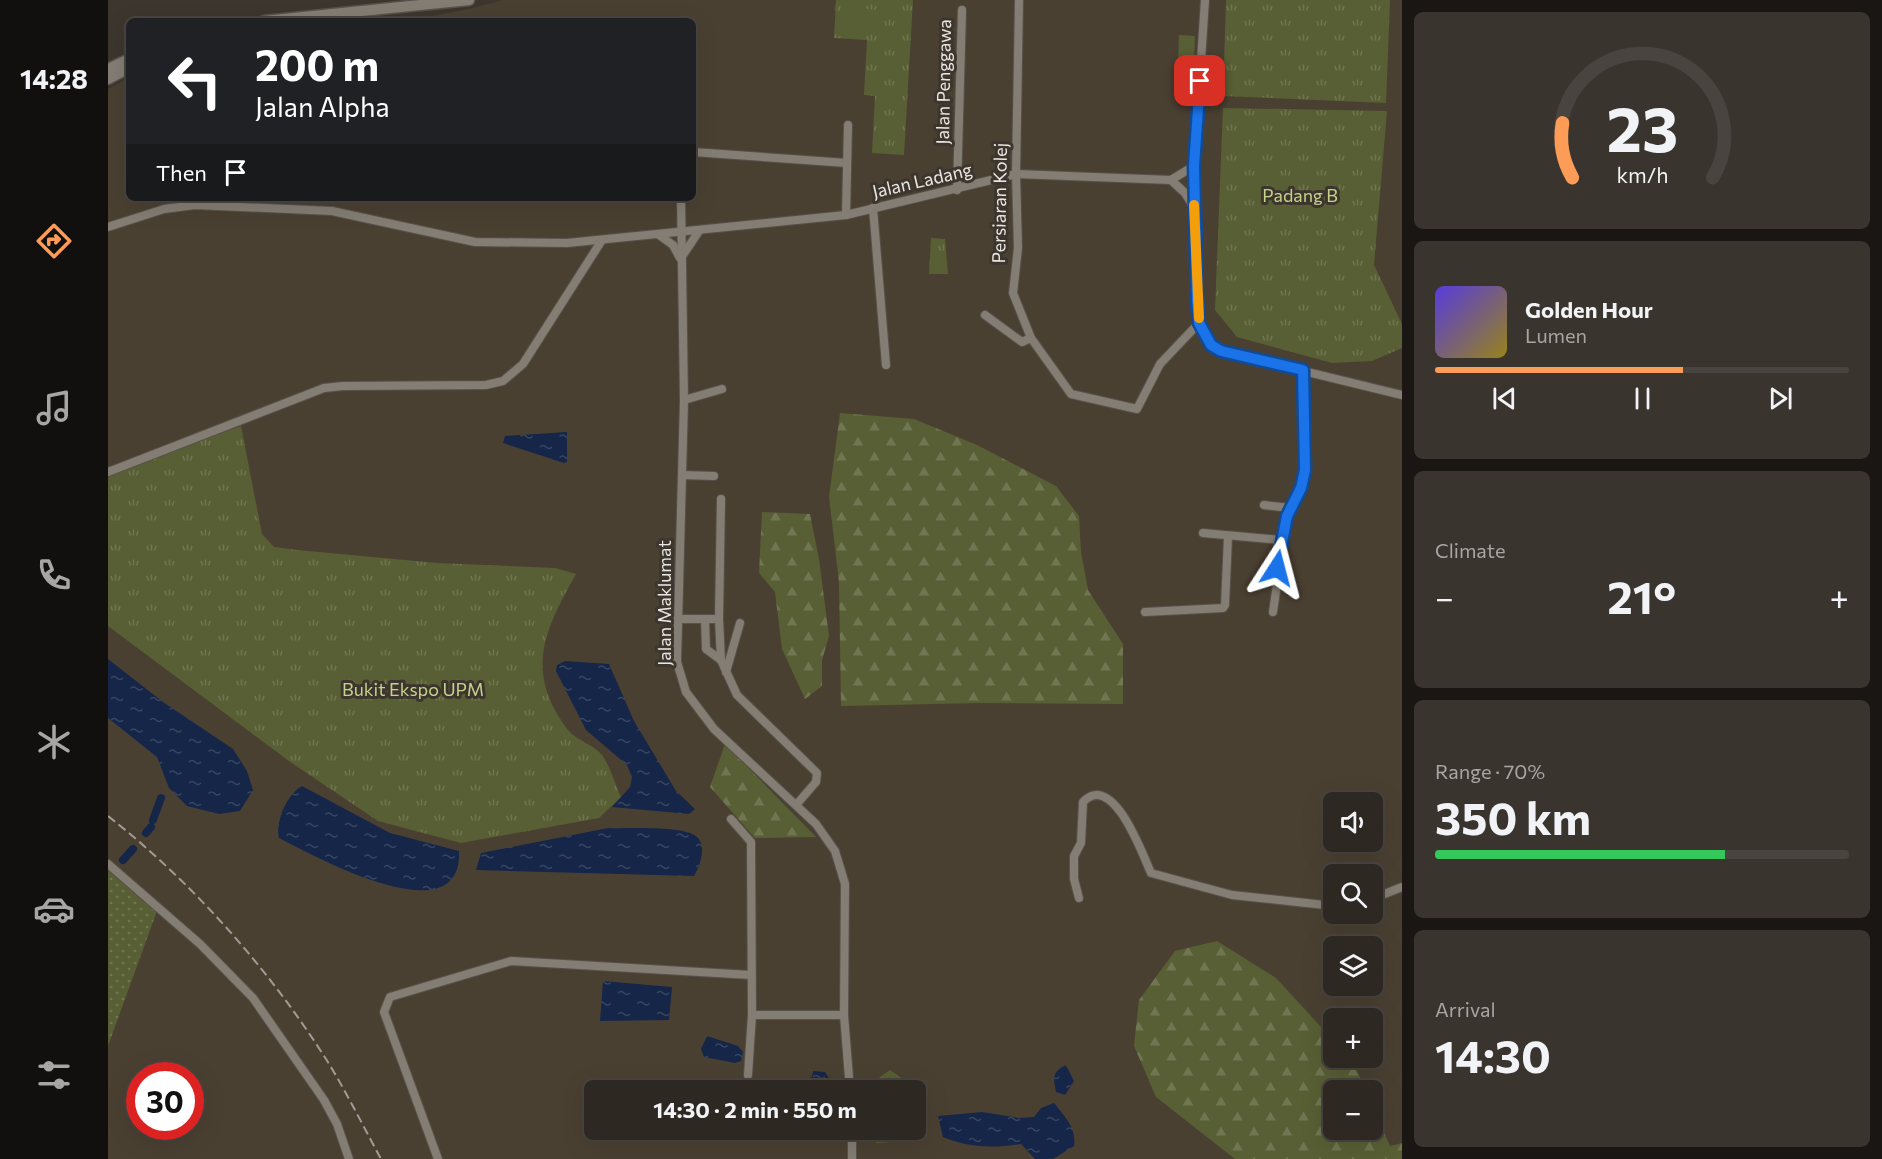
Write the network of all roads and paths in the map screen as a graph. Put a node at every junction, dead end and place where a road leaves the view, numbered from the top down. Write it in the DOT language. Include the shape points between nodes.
graph roads {
  1 [pos="469,0"];
  2 [pos="1019,0"];
  3 [pos="1205,0"];
  4 [pos="962,10"];
  5 [pos="293,18"];
  6 [pos="126,60"];
  7 [pos="108,69"];
  8 [pos="126,70"];
  9 [pos="108,79"];
  10 [pos="848,125"];
  11 [pos="696,152"];
  12 [pos="847,163"];
  13 [pos="1194,166"];
  14 [pos="1016,174"];
  15 [pos="1171,180"];
  16 [pos="957,190"];
  17 [pos="681,201"];
  18 [pos="873,208"];
  19 [pos="1194,208"];
  20 [pos="846,214"];
  21 [pos="108,227"];
  22 [pos="699,231"];
  23 [pos="681,233"];
  24 [pos="659,235"];
  25 [pos="602,240"];
  26 [pos="681,261"];
  27 [pos="985,315"];
  28 [pos="1199,323"];
  29 [pos="1031,338"];
  30 [pos="886,365"];
  31 [pos="1303,370"];
  32 [pos="722,389"];
  33 [pos="1402,395"];
  34 [pos="684,400"];
  35 [pos="108,472"];
  36 [pos="682,475"];
  37 [pos="714,476"];
  38 [pos="721,499"];
  39 [pos="1264,505"];
  40 [pos="1290,508"];
  41 [pos="1203,533"];
  42 [pos="1228,537"];
  43 [pos="1281,540"];
  44 [pos="1145,612"];
  45 [pos="1273,612"];
  46 [pos="678,619"];
  47 [pos="705,619"];
  48 [pos="719,619"];
  49 [pos="740,623"];
  50 [pos="721,660"];
  51 [pos="726,672"];
  52 [pos="796,805"];
  53 [pos="731,819"];
  54 [pos="108,864"];
  55 [pos="1402,887"];
  56 [pos="1383,895"];
  57 [pos="1079,898"];
  58 [pos="1323,905"];
  59 [pos="751,975"];
  60 [pos="752,1015"];
  61 [pos="844,1015"];
  62 [pos="748,1075"];
  63 [pos="849,1080"];
  64 [pos="852,1140"];
  65 [pos="349,1159"];
  66 [pos="438,1159"];
  67 [pos="852,1159"];
  1 -- 5 [label="street"];
  2 -- 14 [label="street, Persiaran Kolej"];
  3 -- 13 [label="street"];
  4 -- 16 [label="street, Jalan Penggawa"];
  6 -- 7 [label="street"];
  8 -- 9 [label="street"];
  10 -- 12 [label="street"];
  11 -- 12 [label="street"];
  12 -- 20 [label="street"];
  13 -- 15 [label="street"];
  13 -- 19 [label="street"];
  14 -- 15 [label="street, Jalan Ladang"];
  14 -- 16 [label="street, Jalan Ladang"];
  14 -- 29 [label="street, Persiaran Kolej" via="1018,248 1013,293"];
  15 -- 19 [label="street"];
  16 -- 18 [label="street, Jalan Ladang"];
  17 -- 23 [label="street, Jalan Maklumat"];
  18 -- 20 [label="street, Jalan Ladang"];
  18 -- 30 [label="street"];
  19 -- 28 [label="street"];
  20 -- 22 [label="street, Jalan Ladang"];
  21 -- 25 [label="street, Jalan Ladang" via="164,209 195,206 332,211 475,242"];
  22 -- 23 [label="street, Jalan Ladang"];
  22 -- 26 [label="street"];
  23 -- 24 [label="street, Jalan Ladang"];
  23 -- 26 [label="street, Jalan Maklumat"];
  24 -- 25 [label="street, Jalan Ladang"];
  24 -- 26 [label="street" via="673,245"];
  25 -- 35 [label="street" via="523,363 503,381 486,385 324,388"];
  26 -- 34 [label="street, Jalan Maklumat"];
  27 -- 29 [label="street" via="1022,342"];
  28 -- 29 [label="street, Persiaran Kolej" via="1160,364 1137,409 1071,394"];
  28 -- 31 [label="street" via="1211,345 1221,351"];
  31 -- 33 [label="street"];
  31 -- 40 [label="street" via="1305,470"];
  32 -- 34 [label="street"];
  34 -- 36 [label="street, Jalan Maklumat"];
  36 -- 37 [label="street"];
  36 -- 46 [label="street, Jalan Maklumat"];
  38 -- 48 [label="street"];
  39 -- 40 [label="street"];
  40 -- 43 [label="street"];
  41 -- 42 [label="street"];
  42 -- 43 [label="street"];
  42 -- 44 [label="street" via="1223,608"];
  43 -- 45 [label="street"];
  46 -- 47 [label="street"];
  46 -- 52 [label="street, Jalan Maklumat" via="677,662 686,692 714,729"];
  47 -- 48 [label="street"];
  47 -- 50 [label="street" via="706,649"];
  48 -- 50 [label="street"];
  49 -- 51 [label="street"];
  50 -- 51 [label="street"];
  51 -- 52 [label="street" via="737,695 818,773 816,782"];
  52 -- 61 [label="street, Jalan Maklumat" via="828,839 845,884"];
  53 -- 59 [label="street" via="751,842"];
  54 -- 65 [label="street" via="200,944 253,998 324,1100"];
  55 -- 56 [label="street"];
  57 -- 58 [label="street" via="1074,856 1081,843 1083,802 1096,794 1107,797 1124,815 1151,873 1232,895"];
  59 -- 60 [label="street"];
  59 -- 66 [label="street" via="511,961 390,997 384,1012"];
  60 -- 61 [label="street"];
  60 -- 62 [label="street"];
  61 -- 63 [label="street, Jalan Maklumat"];
  64 -- 67 [label="street"];
}
